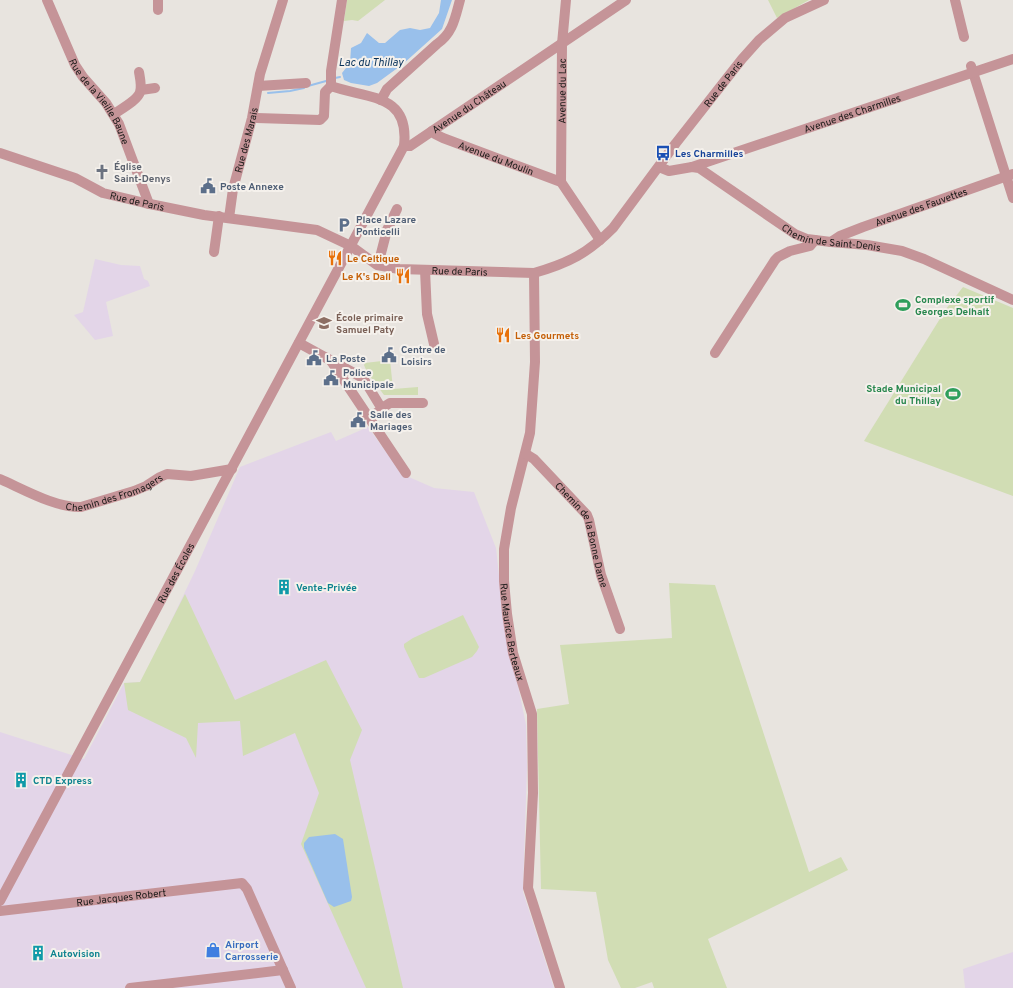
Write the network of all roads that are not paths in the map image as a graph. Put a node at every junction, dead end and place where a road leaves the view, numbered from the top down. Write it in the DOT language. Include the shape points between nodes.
graph roads {
  1 [pos="47,0"];
  2 [pos="283,0"];
  3 [pos="342,0"];
  4 [pos="460,0"];
  5 [pos="566,0"];
  6 [pos="626,0"];
  7 [pos="824,0"];
  8 [pos="955,0"];
  9 [pos="964,37"];
  10 [pos="562,44"];
  11 [pos="1013,59"];
  12 [pos="972,69"];
  13 [pos="139,72"];
  14 [pos="306,83"];
  15 [pos="258,86"];
  16 [pos="331,86"];
  17 [pos="155,88"];
  18 [pos="141,90"];
  19 [pos="381,100"];
  20 [pos="114,114"];
  21 [pos="258,118"];
  22 [pos="432,131"];
  23 [pos="404,146"];
  24 [pos="0,153"];
  25 [pos="659,167"];
  26 [pos="692,167"];
  27 [pos="1010,176"];
  28 [pos="561,182"];
  29 [pos="1013,198"];
  30 [pos="149,204"];
  31 [pos="397,209"];
  32 [pos="219,216"];
  33 [pos="229,218"];
  34 [pos="600,240"];
  35 [pos="815,240"];
  36 [pos="831,242"];
  37 [pos="351,246"];
  38 [pos="214,252"];
  39 [pos="378,266"];
  40 [pos="425,270"];
  41 [pos="534,273"];
  42 [pos="1013,300"];
  43 [pos="299,343"];
  44 [pos="434,344"];
  45 [pos="715,353"];
  46 [pos="331,360"];
  47 [pos="422,403"];
  48 [pos="382,408"];
  49 [pos="369,418"];
  50 [pos="526,454"];
  51 [pos="232,469"];
  52 [pos="406,473"];
  53 [pos="0,479"];
  54 [pos="620,628"];
  55 [pos="0,901"];
  56 [pos="0,911"];
  57 [pos="283,970"];
  58 [pos="130,988"];
  59 [pos="291,988"];
  60 [pos="560,988"];
  1 -- 20 [label="street, Rue de la Vieille Baune" via="75,65"];
  2 -- 15 [label="street, Rue des Marais"];
  3 -- 16 [label="street"];
  4 -- 19 [label="street" via="452,26 445,38 386,89"];
  5 -- 10 [label="street, Avenue du Lac"];
  6 -- 10 [label="street, Avenue du Château"];
  7 -- 25 [label="street, Rue de Paris" via="785,18 759,40"];
  8 -- 9 [label="street"];
  10 -- 22 [label="street, Avenue du Château"];
  10 -- 28 [label="street, Avenue du Lac"];
  11 -- 12 [label="street, Avenue des Charmilles"];
  12 -- 26 [label="street, Avenue des Charmilles"];
  12 -- 27 [label="street"];
  13 -- 18 [label="street"];
  14 -- 15 [label="street"];
  15 -- 33 [label="street, Rue des Marais" via="233,189"];
  16 -- 19 [label="street"];
  16 -- 21 [label="street" via="325,92 324,116 320,120"];
  17 -- 18 [label="street"];
  18 -- 20 [label="street" via="130,103"];
  19 -- 23 [label="street" via="389,103 402,120 405,132"];
  20 -- 30 [label="street, Rue de la Vieille Baune"];
  22 -- 23 [label="street, Avenue du Château" via="410,146"];
  22 -- 28 [label="street, Avenue du Moulin" via="443,138"];
  23 -- 37 [label="street"];
  24 -- 30 [label="street, Rue de Paris" via="75,178 103,193"];
  25 -- 26 [label="street" via="669,171"];
  25 -- 34 [label="street, Rue de Paris" via="613,228"];
  26 -- 35 [label="street, Chemin de Saint-Denis" via="704,171 786,229"];
  27 -- 29 [label="street"];
  27 -- 36 [label="street, Avenue des Fauvettes" via="863,227"];
  28 -- 34 [label="street"];
  30 -- 32 [label="street, Rue de Paris"];
  31 -- 39 [label="street" via="387,230"];
  32 -- 33 [label="street, Rue de Paris"];
  32 -- 38 [label="street"];
  33 -- 37 [label="street, Rue de Paris" via="317,230"];
  34 -- 41 [label="street, Rue de Paris" via="575,258"];
  35 -- 36 [label="street, Chemin de Saint-Denis"];
  35 -- 45 [label="street" via="810,246 790,251 774,260"];
  36 -- 42 [label="street, Chemin de Saint-Denis" via="867,244 902,251"];
  37 -- 39 [label="street, Rue de Paris"];
  37 -- 43 [label="street, Rue des Écoles"];
  39 -- 40 [label="street, Rue de Paris" via="400,270"];
  40 -- 41 [label="street, Rue de Paris"];
  40 -- 44 [label="street" via="427,314"];
  41 -- 50 [label="street, Rue Maurice Berteaux" via="535,362"];
  43 -- 46 [label="street"];
  43 -- 51 [label="street, Rue des Écoles"];
  46 -- 48 [label="street" via="363,378"];
  46 -- 49 [label="street"];
  47 -- 48 [label="street" via="390,403"];
  48 -- 49 [label="street"];
  49 -- 52 [label="street"];
  50 -- 54 [label="street, Chemin de la Bonne Dame" via="534,459 587,515 601,575"];
  50 -- 60 [label="street, Rue Maurice Berteaux" via="511,508 504,549 504,581 513,653 532,714 534,793 528,888"];
  51 -- 53 [label="street, Chemin des Fromagers" via="191,476 167,474 134,492 81,507 55,502"];
  51 -- 55 [label="street, Rue des Écoles"];
  56 -- 57 [label="street, Rue Jacques Robert" via="242,883"];
  57 -- 58 [label="street"];
  57 -- 59 [label="street"];
}
